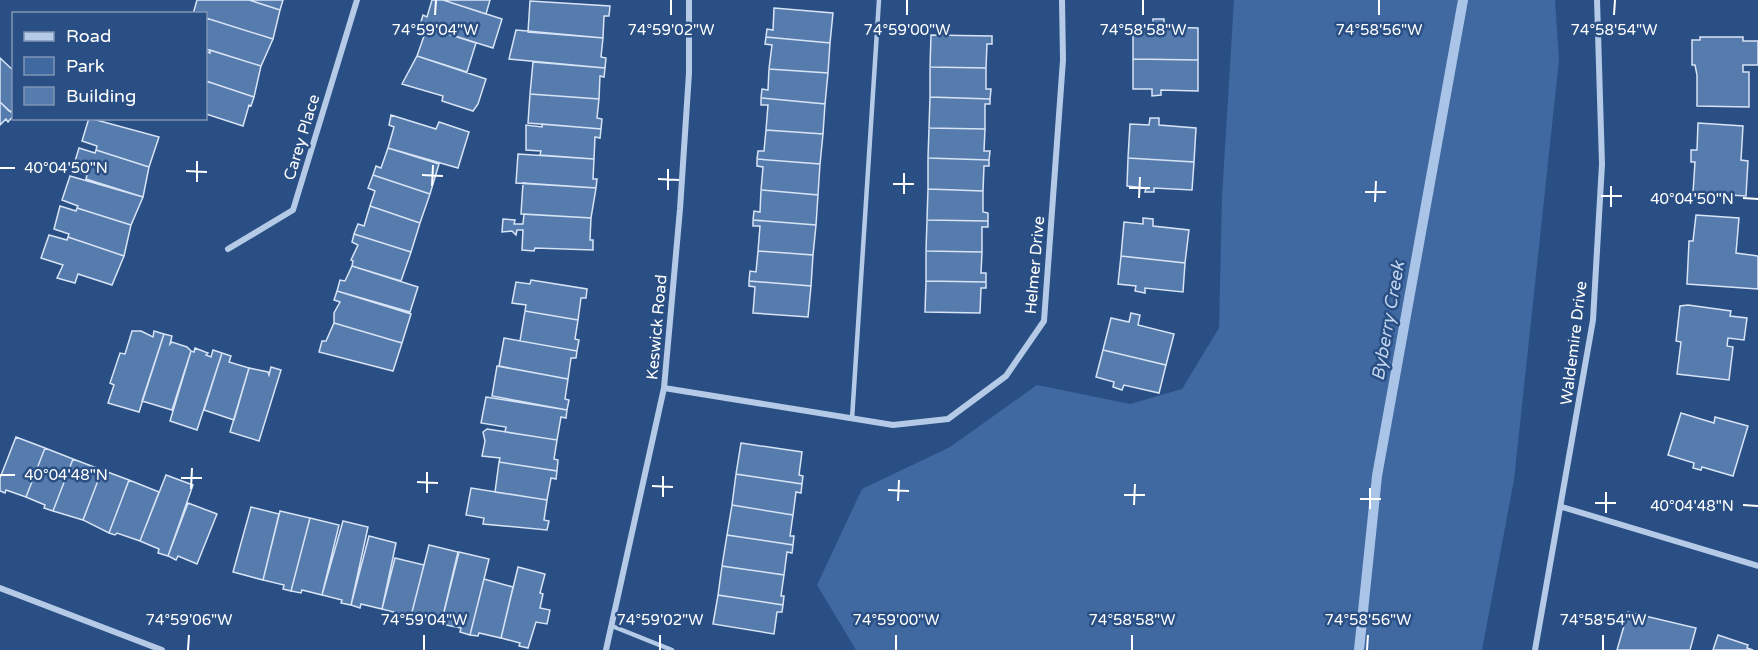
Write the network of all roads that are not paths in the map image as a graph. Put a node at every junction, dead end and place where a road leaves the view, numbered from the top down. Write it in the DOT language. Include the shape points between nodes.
graph roads {
  1 [pos="357,0"];
  2 [pos="689,0"];
  3 [pos="879,0"];
  4 [pos="1062,0"];
  5 [pos="1597,0"];
  6 [pos="228,249"];
  7 [pos="664,388"];
  8 [pos="852,418"];
  9 [pos="1562,507"];
  10 [pos="1758,566"];
  11 [pos="0,588"];
  12 [pos="612,627"];
  13 [pos="162,650"];
  14 [pos="606,650"];
  15 [pos="672,650"];
  16 [pos="1535,650"];
  1 -- 6 [label="street, Carey Place" via="293,210"];
  2 -- 7 [label="street, Keswick Road" via="682,187"];
  3 -- 8 [label="lane"];
  4 -- 8 [label="street, Helmer Drive" via="1063,60 1044,321 1006,376 948,419 893,425"];
  5 -- 9 [label="street, Waldemire Drive" via="1602,164 1593,320"];
  7 -- 8 [label="street, Helmer Drive"];
  7 -- 12 [label="street, Keswick Road"];
  9 -- 10 [label="street"];
  9 -- 16 [label="street, Waldemire Drive"];
  11 -- 13 [label="street"];
  12 -- 14 [label="street, Keswick Road"];
  12 -- 15 [label="lane"];
}
